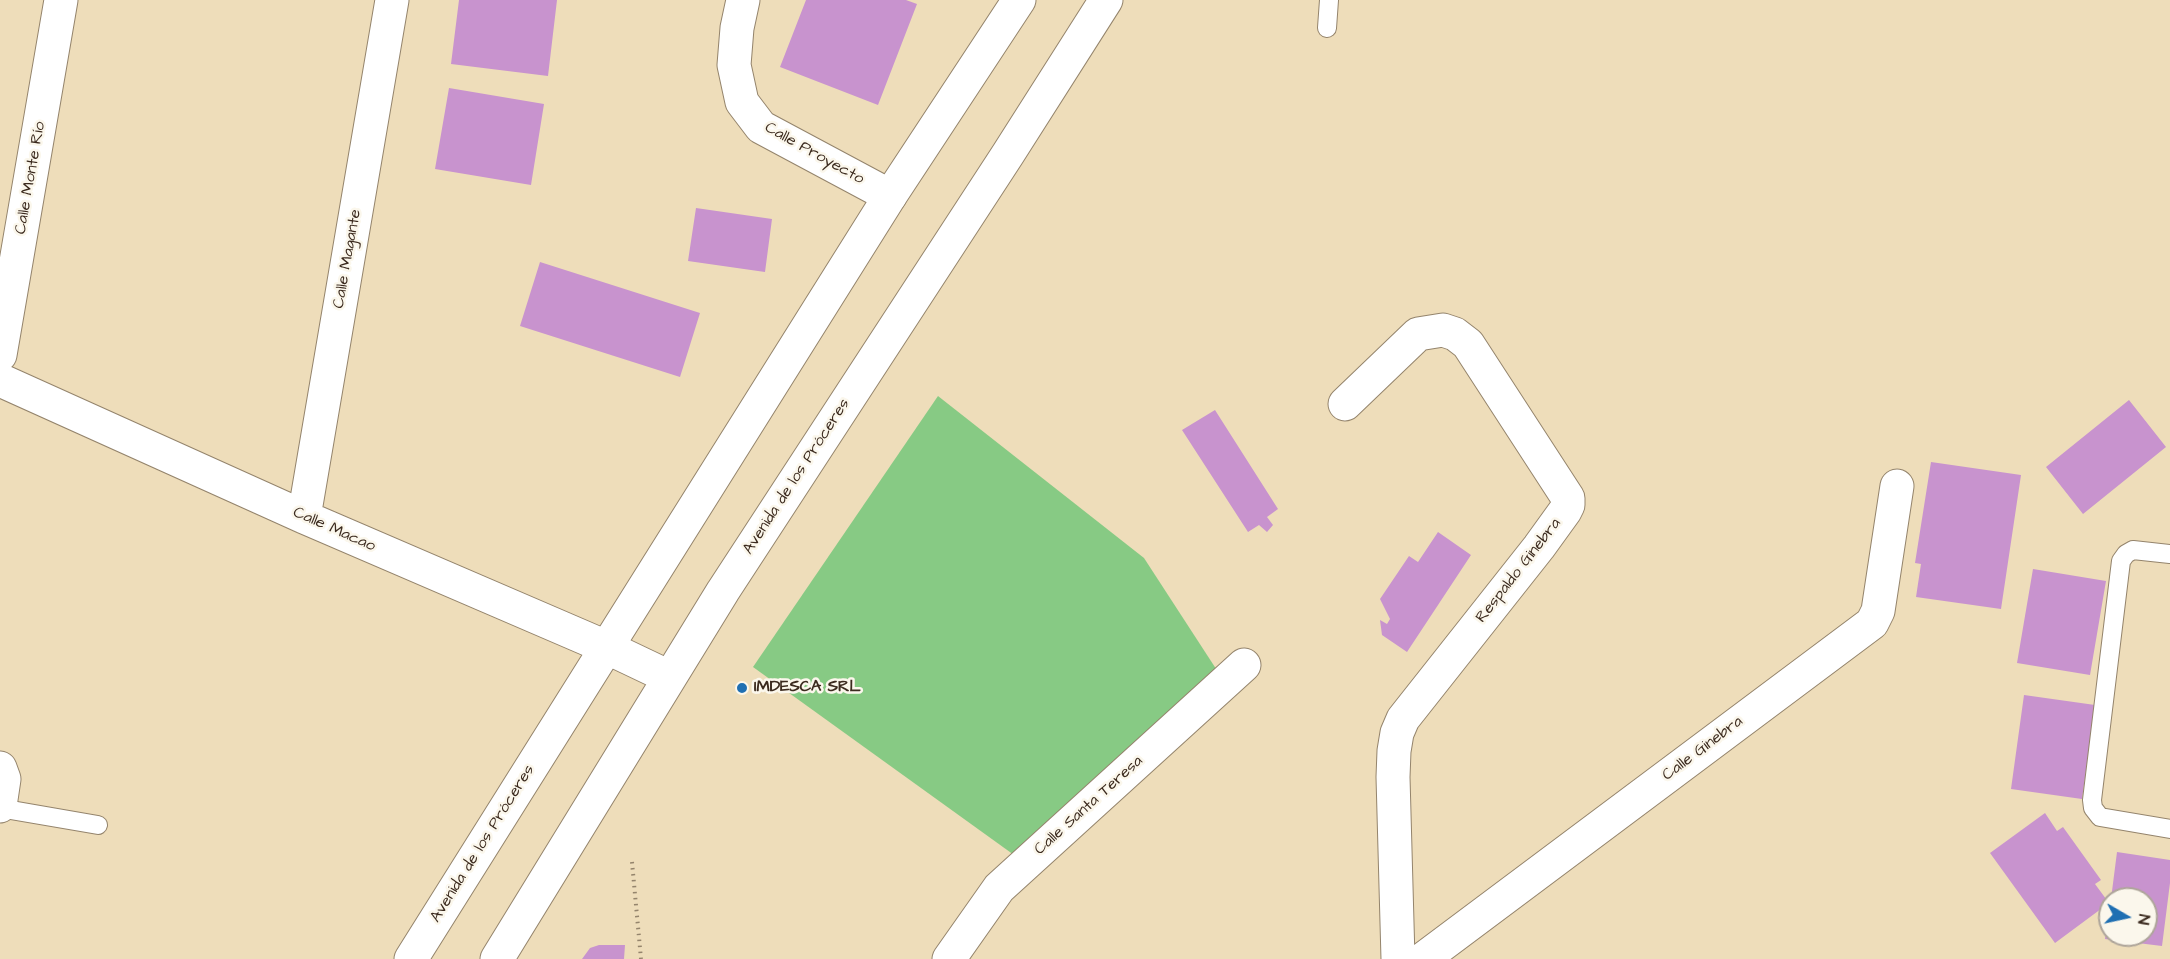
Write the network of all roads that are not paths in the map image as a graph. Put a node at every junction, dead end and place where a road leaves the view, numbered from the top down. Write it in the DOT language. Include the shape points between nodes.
graph roads {
  1 [pos="61,0"];
  2 [pos="392,0"];
  3 [pos="743,0"];
  4 [pos="1019,0"];
  5 [pos="1106,0"];
  6 [pos="1329,0"];
  7 [pos="1327,28"];
  8 [pos="890,196"];
  9 [pos="0,355"];
  10 [pos="0,380"];
  11 [pos="1345,404"];
  12 [pos="1897,486"];
  13 [pos="304,517"];
  14 [pos="2170,554"];
  15 [pos="606,647"];
  16 [pos="1244,665"];
  17 [pos="669,677"];
  18 [pos="0,768"];
  19 [pos="0,807"];
  20 [pos="98,825"];
  21 [pos="2170,829"];
  22 [pos="411,959"];
  23 [pos="497,959"];
  24 [pos="949,959"];
  25 [pos="1398,959"];
  26 [pos="1423,959"];
  1 -- 9 [label="street, Calle Monte Río"];
  2 -- 13 [label="street, Calle Magante"];
  3 -- 8 [label="street, Calle Proyecto" via="734,64 742,102 761,127"];
  4 -- 8 [label="street, Avenida de los Próceres"];
  5 -- 17 [label="street, Avenida de los Próceres"];
  6 -- 7 [label="lane"];
  8 -- 15 [label="street, Avenida de los Próceres"];
  10 -- 13 [label="street, Calle Macao"];
  11 -- 25 [label="street, Respaldo Ginebra" via="1418,334 1443,330 1455,334 1468,344 1568,498 1568,506 1539,547 1403,719 1397,733 1393,777"];
  12 -- 26 [label="street, Calle Ginebra" via="1878,611 1872,622"];
  13 -- 15 [label="street, Calle Macao"];
  14 -- 21 [label="lane" via="2133,550 2121,561 2091,800 2100,818"];
  15 -- 17 [label="street, Calle Macao"];
  15 -- 22 [label="street, Avenida de los Próceres"];
  16 -- 24 [label="street, Calle Santa Teresa" via="999,888"];
  17 -- 23 [label="street, Avenida de los Próceres"];
  18 -- 19 [label="street" via="4,779"];
  19 -- 20 [label="lane"];
}
